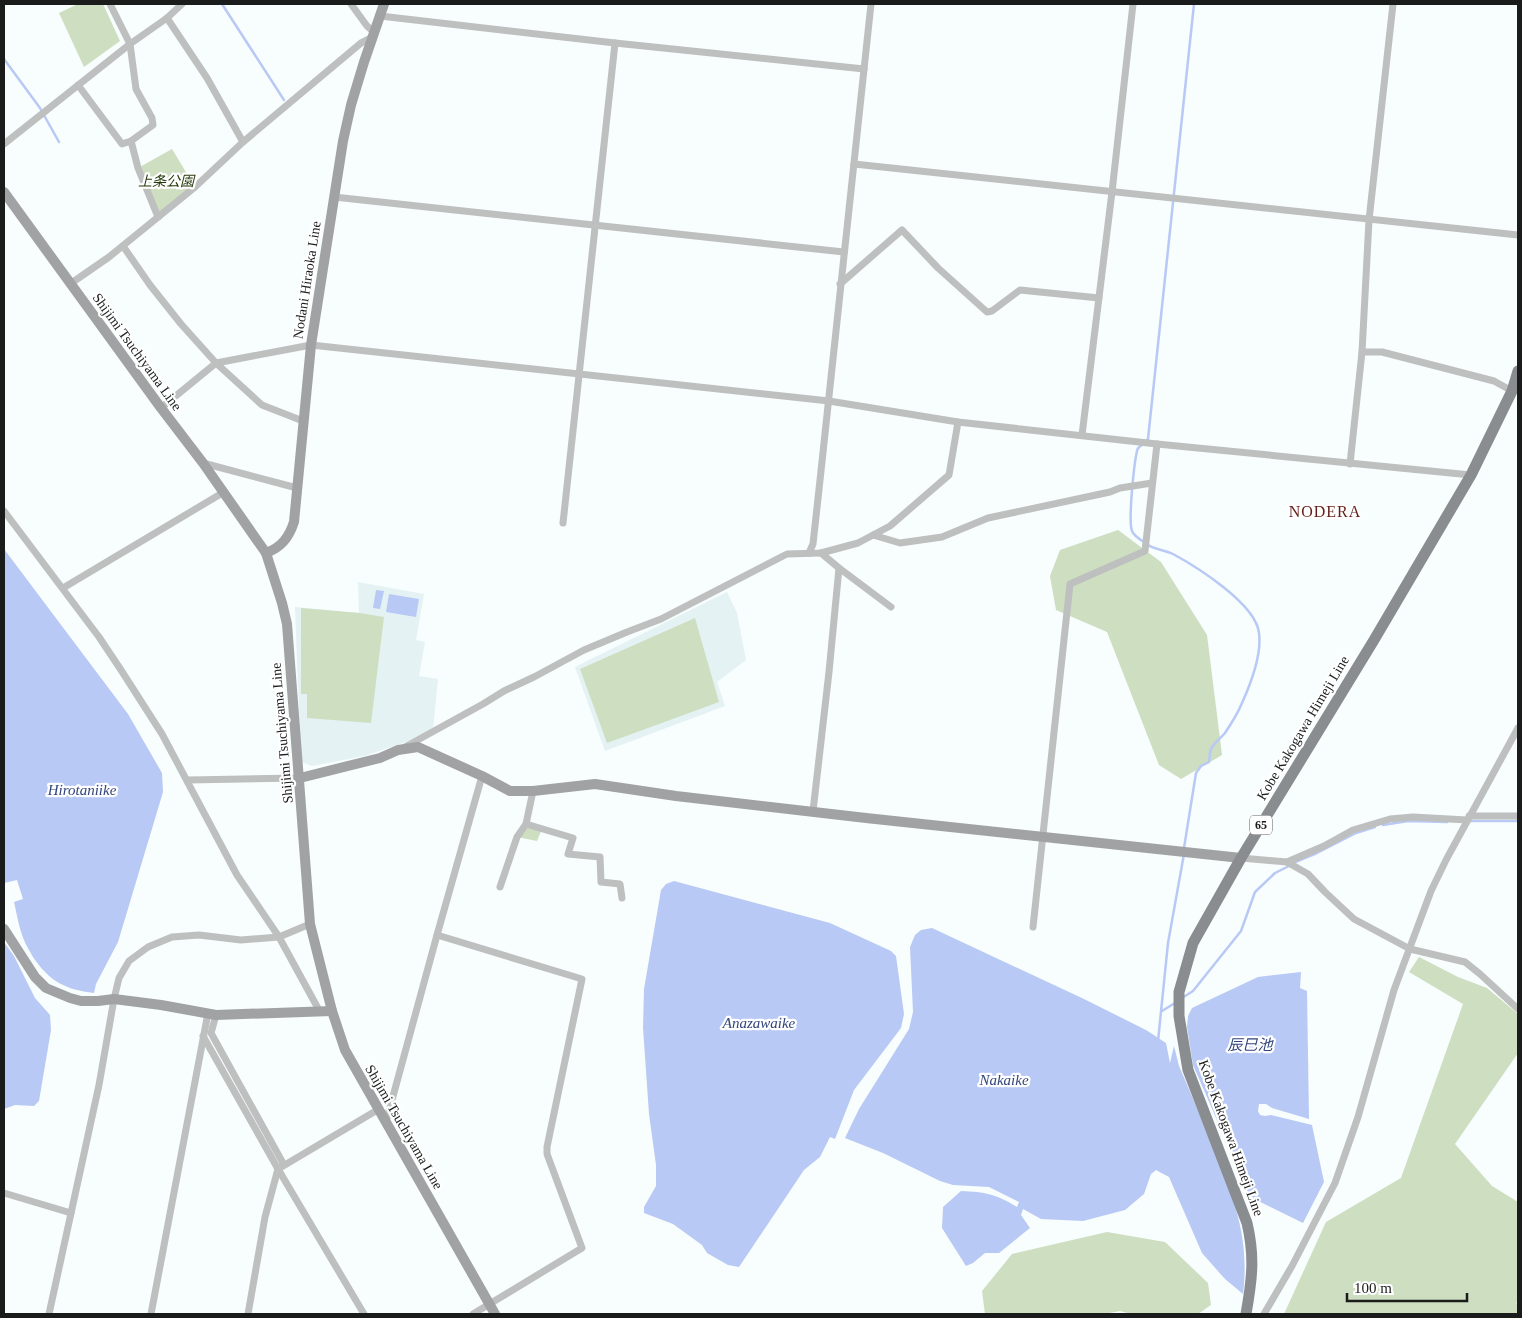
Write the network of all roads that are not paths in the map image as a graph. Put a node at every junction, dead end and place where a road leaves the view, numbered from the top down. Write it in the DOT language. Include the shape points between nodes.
graph roads {
  1 [pos="110,4"];
  2 [pos="182,4"];
  3 [pos="351,4"];
  4 [pos="384,4"];
  5 [pos="871,4"];
  6 [pos="1133,4"];
  7 [pos="1393,4"];
  8 [pos="380,16"];
  9 [pos="167,18"];
  10 [pos="373,35"];
  11 [pos="615,43"];
  12 [pos="130,44"];
  13 [pos="864,70"];
  14 [pos="78,85"];
  15 [pos="131,141"];
  16 [pos="242,142"];
  17 [pos="4,144"];
  18 [pos="854,164"];
  19 [pos="4,192"];
  20 [pos="1112,192"];
  21 [pos="334,197"];
  22 [pos="158,217"];
  23 [pos="1369,220"];
  24 [pos="596,226"];
  25 [pos="1518,235"];
  26 [pos="123,246"];
  27 [pos="844,252"];
  28 [pos="70,284"];
  29 [pos="840,284"];
  30 [pos="1099,298"];
  31 [pos="311,345"];
  32 [pos="1362,352"];
  33 [pos="216,363"];
  34 [pos="1518,371"];
  35 [pos="580,374"];
  36 [pos="1515,391"];
  37 [pos="828,401"];
  38 [pos="161,408"];
  39 [pos="303,421"];
  40 [pos="958,422"];
  41 [pos="1082,436"];
  42 [pos="1157,444"];
  43 [pos="203,463"];
  44 [pos="1350,464"];
  45 [pos="1471,475"];
  46 [pos="1152,483"];
  47 [pos="297,488"];
  48 [pos="224,492"];
  49 [pos="4,511"];
  50 [pos="564,523"];
  51 [pos="873,535"];
  52 [pos="266,553"];
  53 [pos="809,553"];
  54 [pos="821,553"];
  55 [pos="839,568"];
  56 [pos="63,588"];
  57 [pos="891,607"];
  58 [pos="1518,728"];
  59 [pos="398,750"];
  60 [pos="482,776"];
  61 [pos="300,778"];
  62 [pos="188,780"];
  63 [pos="533,791"];
  64 [pos="813,811"];
  65 [pos="1518,816"];
  66 [pos="1468,818"];
  67 [pos="526,824"];
  68 [pos="1041,837"];
  69 [pos="1241,858"];
  70 [pos="1287,862"];
  71 [pos="500,887"];
  72 [pos="622,898"];
  73 [pos="310,924"];
  74 [pos="1033,927"];
  75 [pos="4,929"];
  76 [pos="437,935"];
  77 [pos="279,938"];
  78 [pos="1410,949"];
  79 [pos="114,999"];
  80 [pos="1518,1008"];
  81 [pos="332,1011"];
  82 [pos="320,1012"];
  83 [pos="212,1014"];
  84 [pos="203,1036"];
  85 [pos="379,1109"];
  86 [pos="386,1122"];
  87 [pos="281,1167"];
  88 [pos="4,1194"];
  89 [pos="71,1213"];
  90 [pos="490,1305"];
  91 [pos="49,1314"];
  92 [pos="151,1314"];
  93 [pos="248,1314"];
  94 [pos="364,1314"];
  95 [pos="473,1314"];
  96 [pos="495,1314"];
  97 [pos="1246,1314"];
  98 [pos="1264,1314"];
  1 -- 12 [label="street"];
  2 -- 9 [label="street"];
  3 -- 10 [label="street"];
  4 -- 8 [label="main road, Nodani Hiraoka Line"];
  5 -- 13 [label="street"];
  6 -- 20 [label="street"];
  7 -- 23 [label="street"];
  8 -- 10 [label="main road, Nodani Hiraoka Line"];
  8 -- 11 [label="street"];
  9 -- 12 [label="street"];
  9 -- 16 [label="street" via="207,78"];
  10 -- 16 [label="street"];
  10 -- 21 [label="main road, Nodani Hiraoka Line" via="347,123"];
  11 -- 13 [label="street"];
  11 -- 24 [label="street"];
  12 -- 14 [label="street"];
  12 -- 15 [label="street" via="136,89 152,118 152,126"];
  13 -- 18 [label="street"];
  14 -- 15 [label="street" via="122,144"];
  14 -- 17 [label="street"];
  15 -- 22 [label="street"];
  16 -- 22 [label="street"];
  18 -- 20 [label="street"];
  18 -- 27 [label="street"];
  19 -- 28 [label="main road, Shijimi Tsuchiyama Line"];
  20 -- 23 [label="street"];
  20 -- 30 [label="street"];
  21 -- 24 [label="street"];
  21 -- 31 [label="main road, Nodani Hiraoka Line"];
  22 -- 26 [label="street"];
  23 -- 25 [label="street"];
  23 -- 32 [label="street"];
  24 -- 27 [label="street"];
  24 -- 35 [label="street"];
  26 -- 28 [label="street"];
  26 -- 33 [label="street" via="175,316"];
  27 -- 29 [label="street"];
  28 -- 38 [label="main road, Shijimi Tsuchiyama Line"];
  29 -- 30 [label="street" via="902,230 987,312 992,312 1020,290"];
  29 -- 37 [label="street"];
  30 -- 41 [label="street"];
  31 -- 33 [label="street"];
  31 -- 35 [label="street"];
  31 -- 39 [label="main road, Nodani Hiraoka Line"];
  32 -- 36 [label="street" via="1382,352 1494,381"];
  32 -- 44 [label="street"];
  33 -- 38 [label="street"];
  33 -- 39 [label="street" via="262,405"];
  34 -- 36 [label="main road, Kobe Kakogawa Himeji Line / 65"];
  35 -- 37 [label="street"];
  35 -- 50 [label="street"];
  36 -- 45 [label="main road, Kobe Kakogawa Himeji Line / 65"];
  37 -- 40 [label="street"];
  37 -- 53 [label="street" via="813,544"];
  38 -- 43 [label="main road, Shijimi Tsuchiyama Line"];
  39 -- 47 [label="main road, Nodani Hiraoka Line"];
  40 -- 41 [label="street"];
  40 -- 51 [label="street" via="949,475 890,526"];
  41 -- 42 [label="street"];
  42 -- 44 [label="street"];
  42 -- 46 [label="street"];
  43 -- 47 [label="street"];
  43 -- 48 [label="main road, Shijimi Tsuchiyama Line"];
  44 -- 45 [label="street"];
  45 -- 69 [label="main road, Kobe Kakogawa Himeji Line / 65"];
  46 -- 51 [label="street" via="988,518 942,537 900,543"];
  46 -- 68 [label="street" via="1145,551 1070,584"];
  47 -- 52 [label="main road, Nodani Hiraoka Line" via="291,532 284,542"];
  48 -- 52 [label="main road, Shijimi Tsuchiyama Line"];
  48 -- 56 [label="street"];
  49 -- 56 [label="street"];
  51 -- 54 [label="street" via="858,543"];
  52 -- 61 [label="main road, Shijimi Tsuchiyama Line" via="286,624"];
  53 -- 54 [label="street"];
  53 -- 59 [label="street" via="787,554 668,616 584,650"];
  54 -- 55 [label="street"];
  55 -- 57 [label="street"];
  55 -- 64 [label="street"];
  56 -- 62 [label="street" via="121,670"];
  58 -- 66 [label="street"];
  59 -- 60 [label="main road" via="418,747"];
  59 -- 61 [label="main road" via="380,758"];
  60 -- 63 [label="main road" via="510,791"];
  60 -- 76 [label="street"];
  61 -- 62 [label="street"];
  61 -- 73 [label="main road, Shijimi Tsuchiyama Line"];
  62 -- 77 [label="street" via="237,875"];
  63 -- 64 [label="main road" via="596,784"];
  63 -- 67 [label="street"];
  64 -- 68 [label="main road"];
  65 -- 66 [label="street"];
  66 -- 70 [label="street" via="1390,819 1353,830"];
  66 -- 78 [label="street" via="1432,891"];
  67 -- 71 [label="street" via="517,838"];
  67 -- 72 [label="street" via="573,838 568,854 600,857 601,882 620,884"];
  68 -- 69 [label="main road"];
  68 -- 74 [label="street"];
  69 -- 70 [label="street"];
  69 -- 97 [label="main road, Kobe Kakogawa Himeji Line / 65" via="1193,943 1179,992 1179,1016 1188,1070 1249,1230 1252,1282"];
  70 -- 78 [label="street" via="1308,874 1354,919"];
  73 -- 77 [label="street"];
  73 -- 81 [label="main road, Shijimi Tsuchiyama Line"];
  75 -- 79 [label="main road" via="35,977 46,988 81,1001"];
  76 -- 86 [label="street"];
  76 -- 90 [label="street" via="582,979 547,1154 582,1248"];
  77 -- 79 [label="street" via="172,937 148,946 129,962 119,978"];
  77 -- 82 [label="street"];
  78 -- 80 [label="street" via="1465,962"];
  78 -- 98 [label="street" via="1394,990 1358,1117 1335,1183"];
  79 -- 83 [label="main road"];
  79 -- 89 [label="street"];
  81 -- 82 [label="main road"];
  81 -- 85 [label="main road, Shijimi Tsuchiyama Line" via="345,1050"];
  82 -- 83 [label="main road"];
  83 -- 84 [label="street"];
  83 -- 87 [label="street" via="211,1033"];
  84 -- 87 [label="street"];
  84 -- 92 [label="street"];
  85 -- 86 [label="main road, Shijimi Tsuchiyama Line"];
  85 -- 87 [label="street"];
  86 -- 90 [label="main road, Shijimi Tsuchiyama Line"];
  87 -- 93 [label="street" via="265,1217"];
  87 -- 94 [label="street"];
  88 -- 89 [label="street"];
  89 -- 91 [label="street"];
  90 -- 95 [label="street"];
  90 -- 96 [label="main road, Shijimi Tsuchiyama Line"];
}
